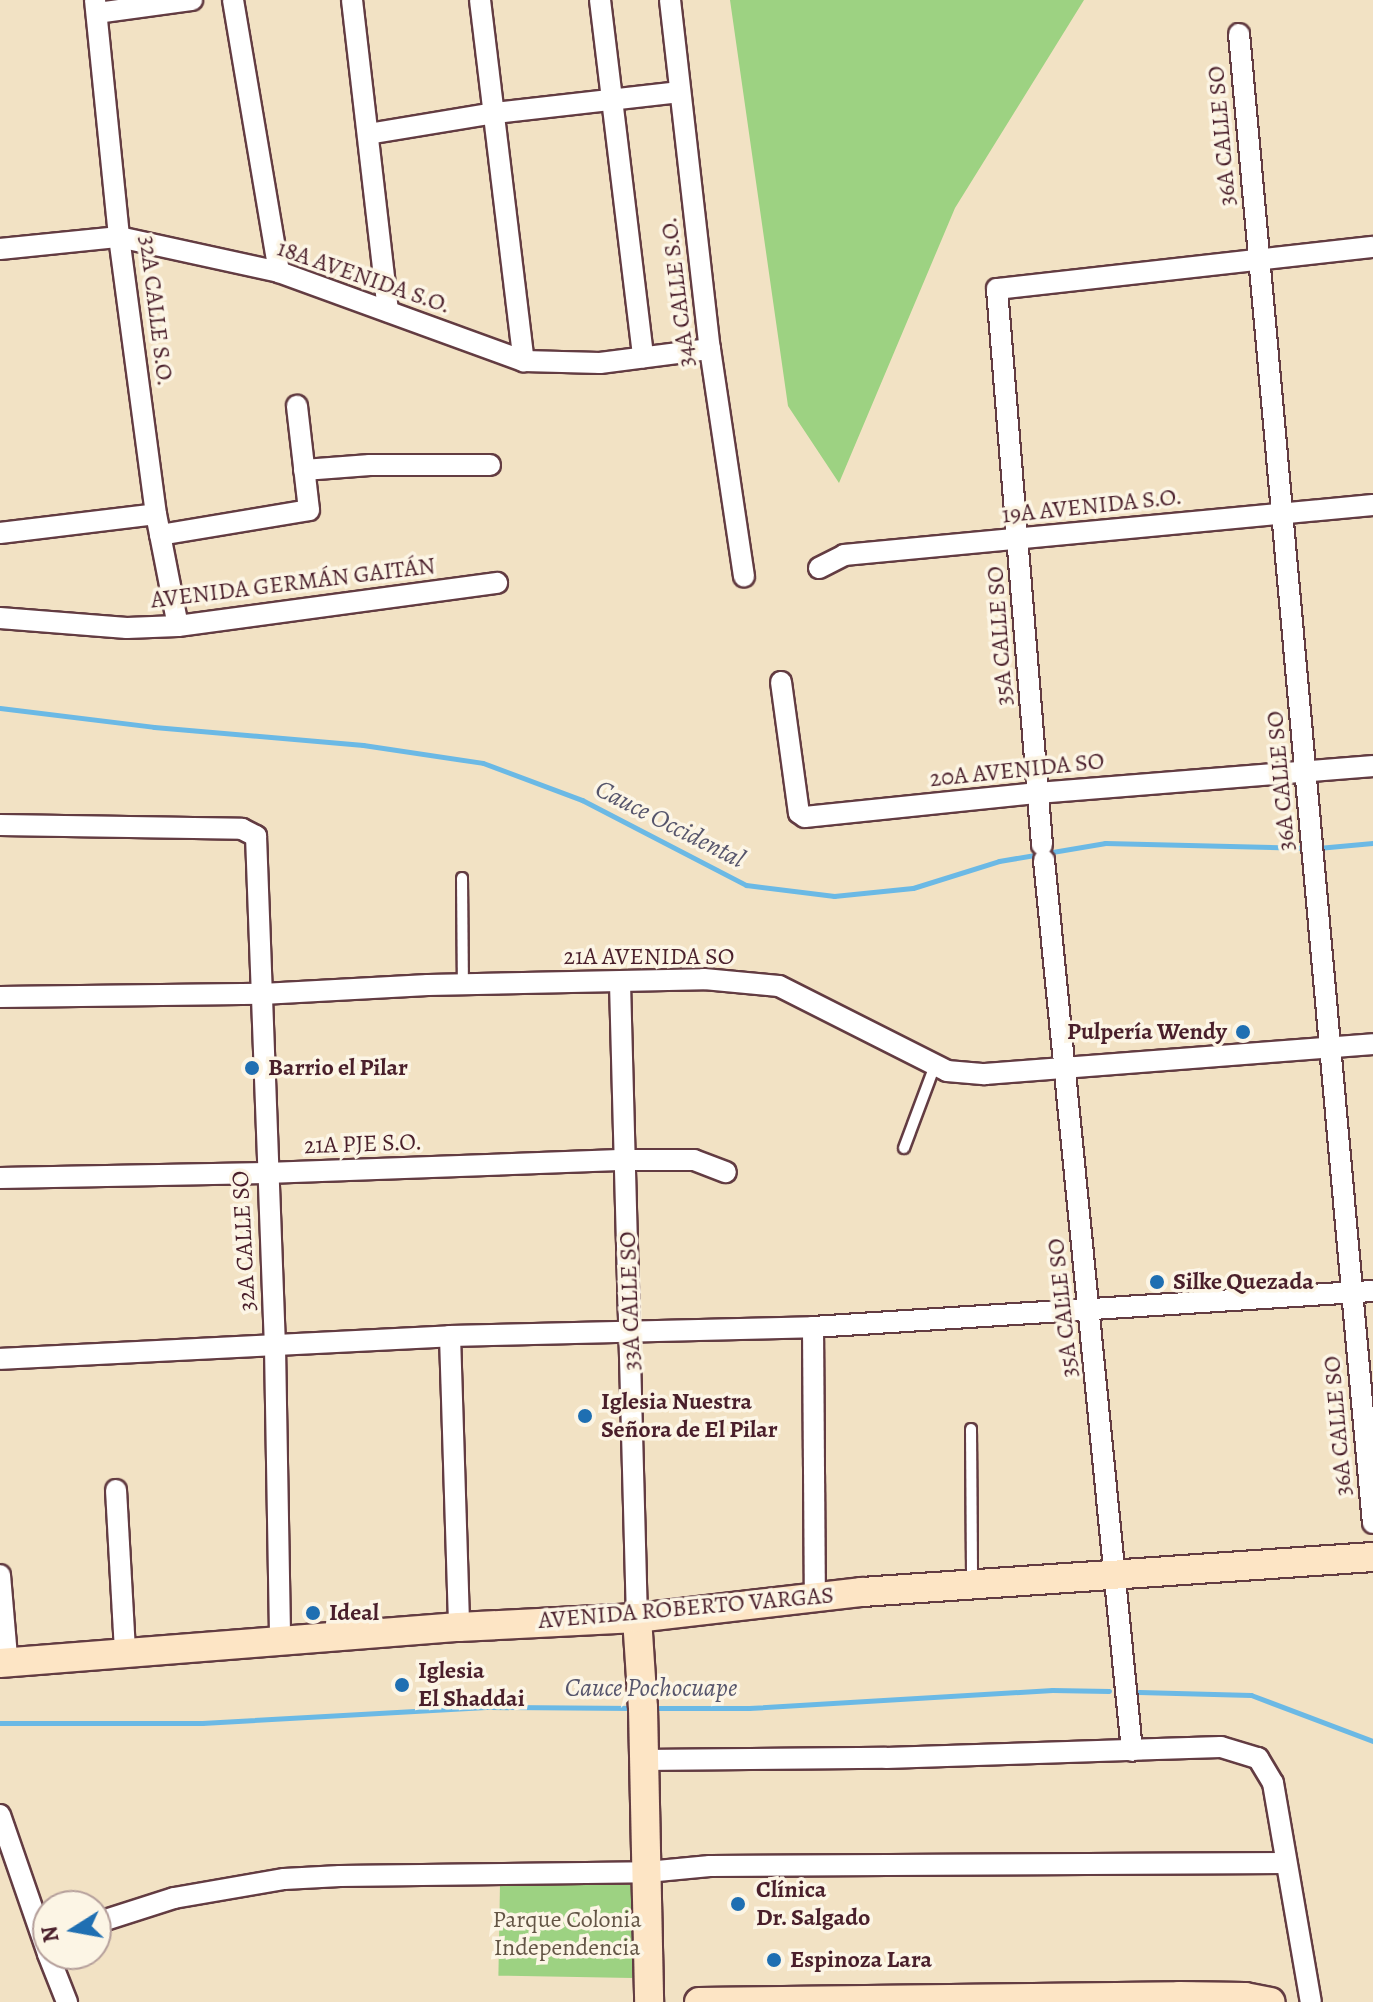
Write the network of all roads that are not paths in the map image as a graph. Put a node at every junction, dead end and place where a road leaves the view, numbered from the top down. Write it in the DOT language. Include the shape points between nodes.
graph roads {
  1 [pos="192,0"];
  2 [pos="233,0"];
  3 [pos="352,0"];
  4 [pos="480,0"];
  5 [pos="600,0"];
  6 [pos="670,0"];
  7 [pos="96,6"];
  8 [pos="1239,34"];
  9 [pos="680,92"];
  10 [pos="615,98"];
  11 [pos="495,113"];
  12 [pos="368,134"];
  13 [pos="119,237"];
  14 [pos="1373,247"];
  15 [pos="0,249"];
  16 [pos="1259,260"];
  17 [pos="279,272"];
  18 [pos="388,311"];
  19 [pos="710,349"];
  20 [pos="643,357"];
  21 [pos="524,361"];
  22 [pos="297,406"];
  23 [pos="490,465"];
  24 [pos="304,470"];
  25 [pos="1373,505"];
  26 [pos="1283,512"];
  27 [pos="158,524"];
  28 [pos="0,533"];
  29 [pos="1019,541"];
  30 [pos="819,568"];
  31 [pos="744,576"];
  32 [pos="497,583"];
  33 [pos="0,618"];
  34 [pos="178,626"];
  35 [pos="781,682"];
  36 [pos="1373,766"];
  37 [pos="1306,769"];
  38 [pos="1038,793"];
  39 [pos="0,825"];
  40 [pos="462,878"];
  41 [pos="620,983"];
  42 [pos="463,986"];
  43 [pos="262,994"];
  44 [pos="0,997"];
  45 [pos="1373,1044"];
  46 [pos="1330,1048"];
  47 [pos="935,1065"];
  48 [pos="1064,1070"];
  49 [pos="904,1148"];
  50 [pos="626,1160"];
  51 [pos="726,1172"];
  52 [pos="266,1173"];
  53 [pos="0,1178"];
  54 [pos="1363,1292"];
  55 [pos="1090,1311"];
  56 [pos="813,1327"];
  57 [pos="632,1334"];
  58 [pos="450,1336"];
  59 [pos="275,1347"];
  60 [pos="0,1359"];
  61 [pos="971,1429"];
  62 [pos="116,1490"];
  63 [pos="1373,1523"];
  64 [pos="1373,1557"];
  65 [pos="1112,1574"];
  66 [pos="0,1575"];
  67 [pos="972,1584"];
  68 [pos="815,1596"];
  69 [pos="637,1618"];
  70 [pos="459,1627"];
  71 [pos="280,1643"];
  72 [pos="125,1652"];
  73 [pos="4,1659"];
  74 [pos="1132,1751"];
  75 [pos="642,1760"];
  76 [pos="0,1815"];
  77 [pos="1285,1863"];
  78 [pos="647,1872"];
  79 [pos="32,1905"];
  80 [pos="112,1918"];
  81 [pos="55,1970"];
  82 [pos="1178,1999"];
  83 [pos="789,2000"];
  84 [pos="919,2000"];
  85 [pos="1044,2001"];
  86 [pos="67,2002"];
  87 [pos="649,2002"];
  88 [pos="699,2002"];
  89 [pos="1271,2002"];
  90 [pos="1311,2002"];
  1 -- 7 [label="street"];
  2 -- 17 [label="street"];
  3 -- 12 [label="street"];
  4 -- 11 [label="street"];
  5 -- 10 [label="street"];
  6 -- 9 [label="street, 34A CALLE S.O."];
  7 -- 13 [label="street, 32A CALLE S.O."];
  8 -- 16 [label="street, 36A CALLE SO"];
  9 -- 10 [label="street"];
  9 -- 19 [label="street, 34A CALLE S.O."];
  10 -- 11 [label="street"];
  10 -- 20 [label="street"];
  11 -- 12 [label="street"];
  11 -- 21 [label="street"];
  12 -- 18 [label="street"];
  13 -- 15 [label="street, 18A AVENIDA S.O."];
  13 -- 17 [label="street, 18A AVENIDA S.O."];
  13 -- 27 [label="street, 32A CALLE S.O."];
  14 -- 16 [label="street"];
  16 -- 26 [label="street, 36A CALLE SO"];
  16 -- 29 [label="street, 35A CALLE SO" via="1000,286 995,296"];
  17 -- 18 [label="street, 18A AVENIDA S.O."];
  18 -- 21 [label="street, 18A AVENIDA S.O."];
  19 -- 20 [label="street, 18A AVENIDA S.O."];
  19 -- 31 [label="street, 34A CALLE S.O."];
  20 -- 21 [label="street, 18A AVENIDA S.O." via="600,363"];
  22 -- 24 [label="street"];
  23 -- 24 [label="street"];
  24 -- 27 [label="street" via="309,510"];
  25 -- 26 [label="street, 19A AVENIDA S.O."];
  26 -- 29 [label="street, 19A AVENIDA S.O."];
  26 -- 37 [label="street, 36A CALLE SO"];
  27 -- 28 [label="street"];
  27 -- 34 [label="street, 32A CALLE S.O."];
  29 -- 30 [label="street, 19A AVENIDA S.O." via="844,555"];
  29 -- 38 [label="street, 35A CALLE SO"];
  32 -- 34 [label="street, AVENIDA GERMÁN GAITÁN"];
  33 -- 34 [label="street, AVENIDA GERMÁN GAITÁN" via="127,628"];
  35 -- 38 [label="street, 20A AVENIDA SO" via="799,813 805,817"];
  36 -- 37 [label="street, 20A AVENIDA SO"];
  37 -- 38 [label="street, 20A AVENIDA SO"];
  37 -- 46 [label="street, 36A CALLE SO"];
  38 -- 48 [label="street, 35A CALLE SO"];
  39 -- 43 [label="street, 32A CALLE SO" via="242,829 256,836"];
  40 -- 42 [label="lane"];
  41 -- 42 [label="street, 21A AVENIDA SO"];
  41 -- 47 [label="street, 21A AVENIDA SO" via="704,979 779,986"];
  41 -- 50 [label="street, 33A CALLE SO"];
  42 -- 43 [label="street, 21A AVENIDA SO"];
  43 -- 44 [label="street, 21A AVENIDA SO"];
  43 -- 52 [label="street, 32A CALLE SO"];
  45 -- 46 [label="street, 21A AVENIDA SO"];
  46 -- 48 [label="street, 21A AVENIDA SO"];
  46 -- 54 [label="street, 36A CALLE SO"];
  47 -- 48 [label="street, 21A AVENIDA SO" via="985,1074"];
  47 -- 49 [label="lane"];
  48 -- 55 [label="street, 35A CALLE SO"];
  50 -- 51 [label="street, 21A PJE S.O." via="694,1160"];
  50 -- 52 [label="street, 21A PJE S.O."];
  50 -- 57 [label="street, 33A CALLE SO"];
  52 -- 53 [label="street, 21A PJE S.O."];
  52 -- 59 [label="street, 32A CALLE SO"];
  54 -- 55 [label="street"];
  54 -- 63 [label="street, 36A CALLE SO"];
  55 -- 56 [label="street"];
  55 -- 65 [label="street, 35A CALLE SO"];
  56 -- 57 [label="street"];
  56 -- 68 [label="street"];
  57 -- 58 [label="street"];
  57 -- 69 [label="street, 33A CALLE SO"];
  58 -- 59 [label="street"];
  58 -- 70 [label="street"];
  59 -- 60 [label="street"];
  59 -- 71 [label="street, 32A CALLE SO"];
  61 -- 67 [label="lane"];
  62 -- 72 [label="street"];
  64 -- 65 [label="street, AVENIDA ROBERTO VARGAS"];
  65 -- 67 [label="street, AVENIDA ROBERTO VARGAS"];
  65 -- 74 [label="street, 35A CALLE SO"];
  66 -- 73 [label="street"];
  67 -- 68 [label="street, AVENIDA ROBERTO VARGAS"];
  68 -- 69 [label="street, AVENIDA ROBERTO VARGAS"];
  69 -- 70 [label="street, AVENIDA ROBERTO VARGAS"];
  69 -- 75 [label="street, 33A CALLE SO"];
  70 -- 71 [label="street, AVENIDA ROBERTO VARGAS"];
  71 -- 72 [label="street, AVENIDA ROBERTO VARGAS"];
  72 -- 73 [label="street, AVENIDA ROBERTO VARGAS"];
  74 -- 75 [label="street"];
  74 -- 77 [label="street" via="1221,1747 1258,1758 1273,1783"];
  75 -- 78 [label="street, 33A CALLE SO"];
  76 -- 79 [label="street"];
  77 -- 78 [label="street" via="710,1866"];
  77 -- 90 [label="street"];
  78 -- 80 [label="street" via="284,1879 174,1898"];
  78 -- 87 [label="street, 33A CALLE SO"];
  81 -- 86 [label="street"];
  82 -- 85 [label="street"];
  82 -- 89 [label="street" via="1245,1997"];
  83 -- 84 [label="street"];
  83 -- 88 [label="street"];
  84 -- 85 [label="street"];
}
